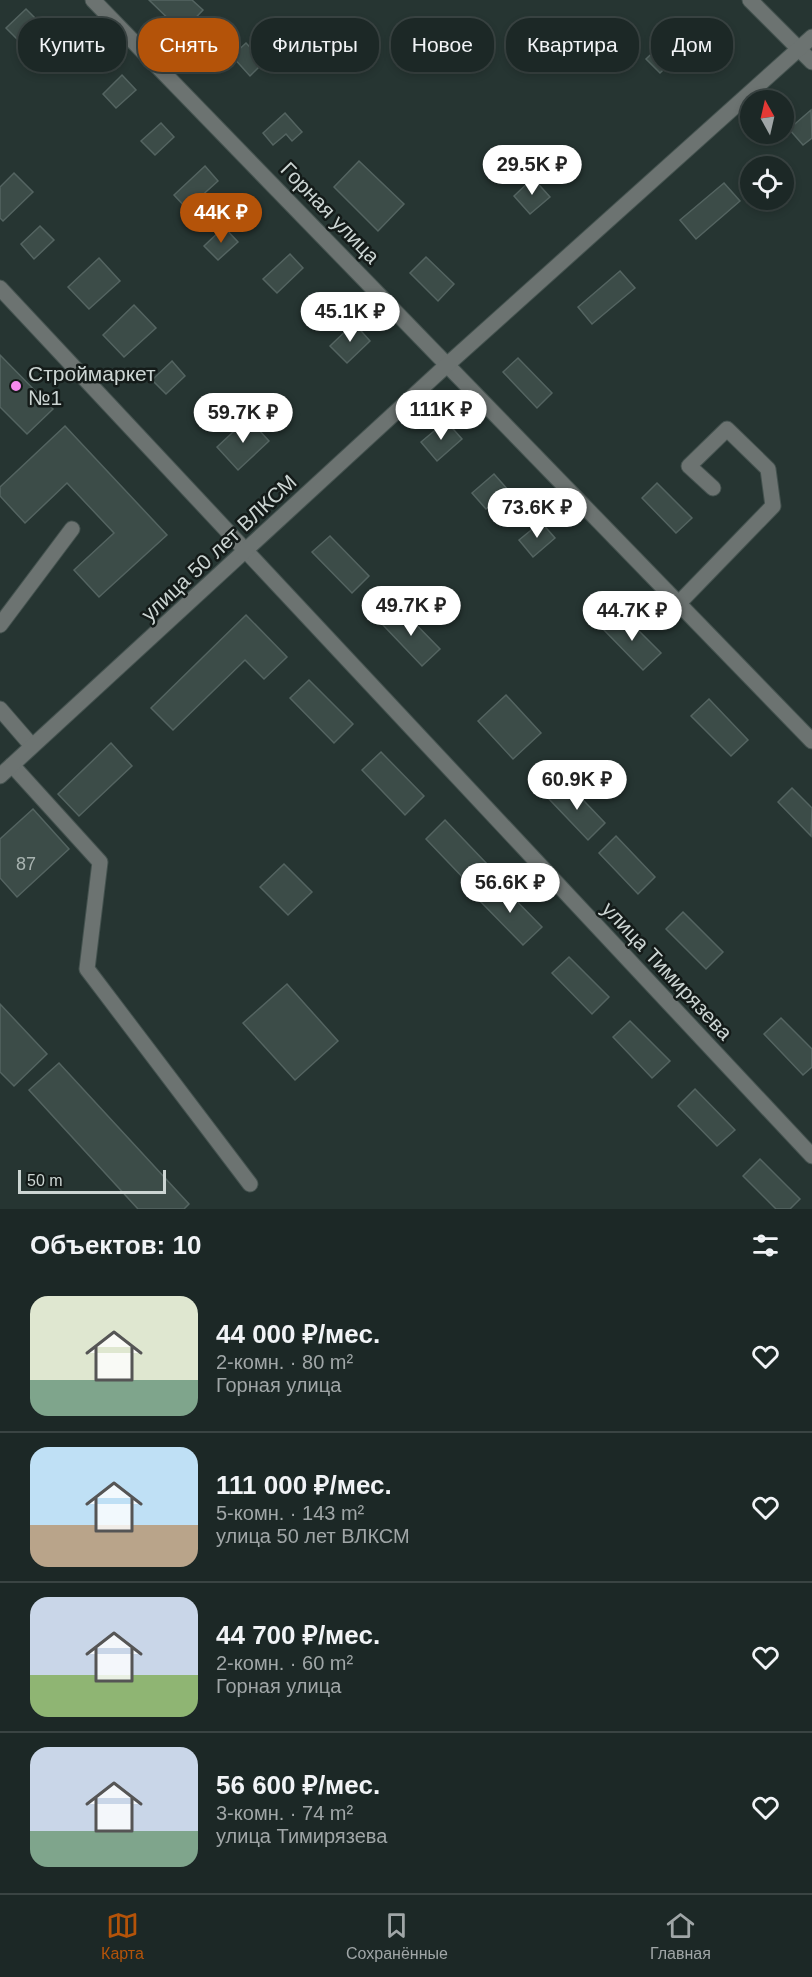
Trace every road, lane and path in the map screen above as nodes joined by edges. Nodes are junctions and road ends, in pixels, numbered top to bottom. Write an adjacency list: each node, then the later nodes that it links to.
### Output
1 (93, 0): 7 (street, Горная улица)
2 (750, 0): 4 (street)
3 (812, 37): 4 (street, улица 50 лет ВЛКСМ)
4 (799, 48): 5 (street); 7 (street, улица 50 лет ВЛКСМ)
5 (812, 62)
6 (0, 288): 10 (street, улица Тимирязева)
7 (448, 364): 10 (street, улица 50 лет ВЛКСМ); 11 (street, Горная улица)
8 (713, 488): 11 (street)
9 (72, 529): 12 (street)
10 (247, 551): 15 (street, улица 50 лет ВЛКСМ); 18 (street, улица Тимирязева)
11 (679, 603): 14 (street, Горная улица)
12 (0, 625)
13 (0, 709): 15 (street)
14 (812, 741)
15 (32, 746): 16 (street, улица 50 лет ВЛКСМ)
16 (12, 765): 17 (street, улица 50 лет ВЛКСМ); 19 (street)
17 (0, 776)
18 (812, 1156)
19 (250, 1184)

